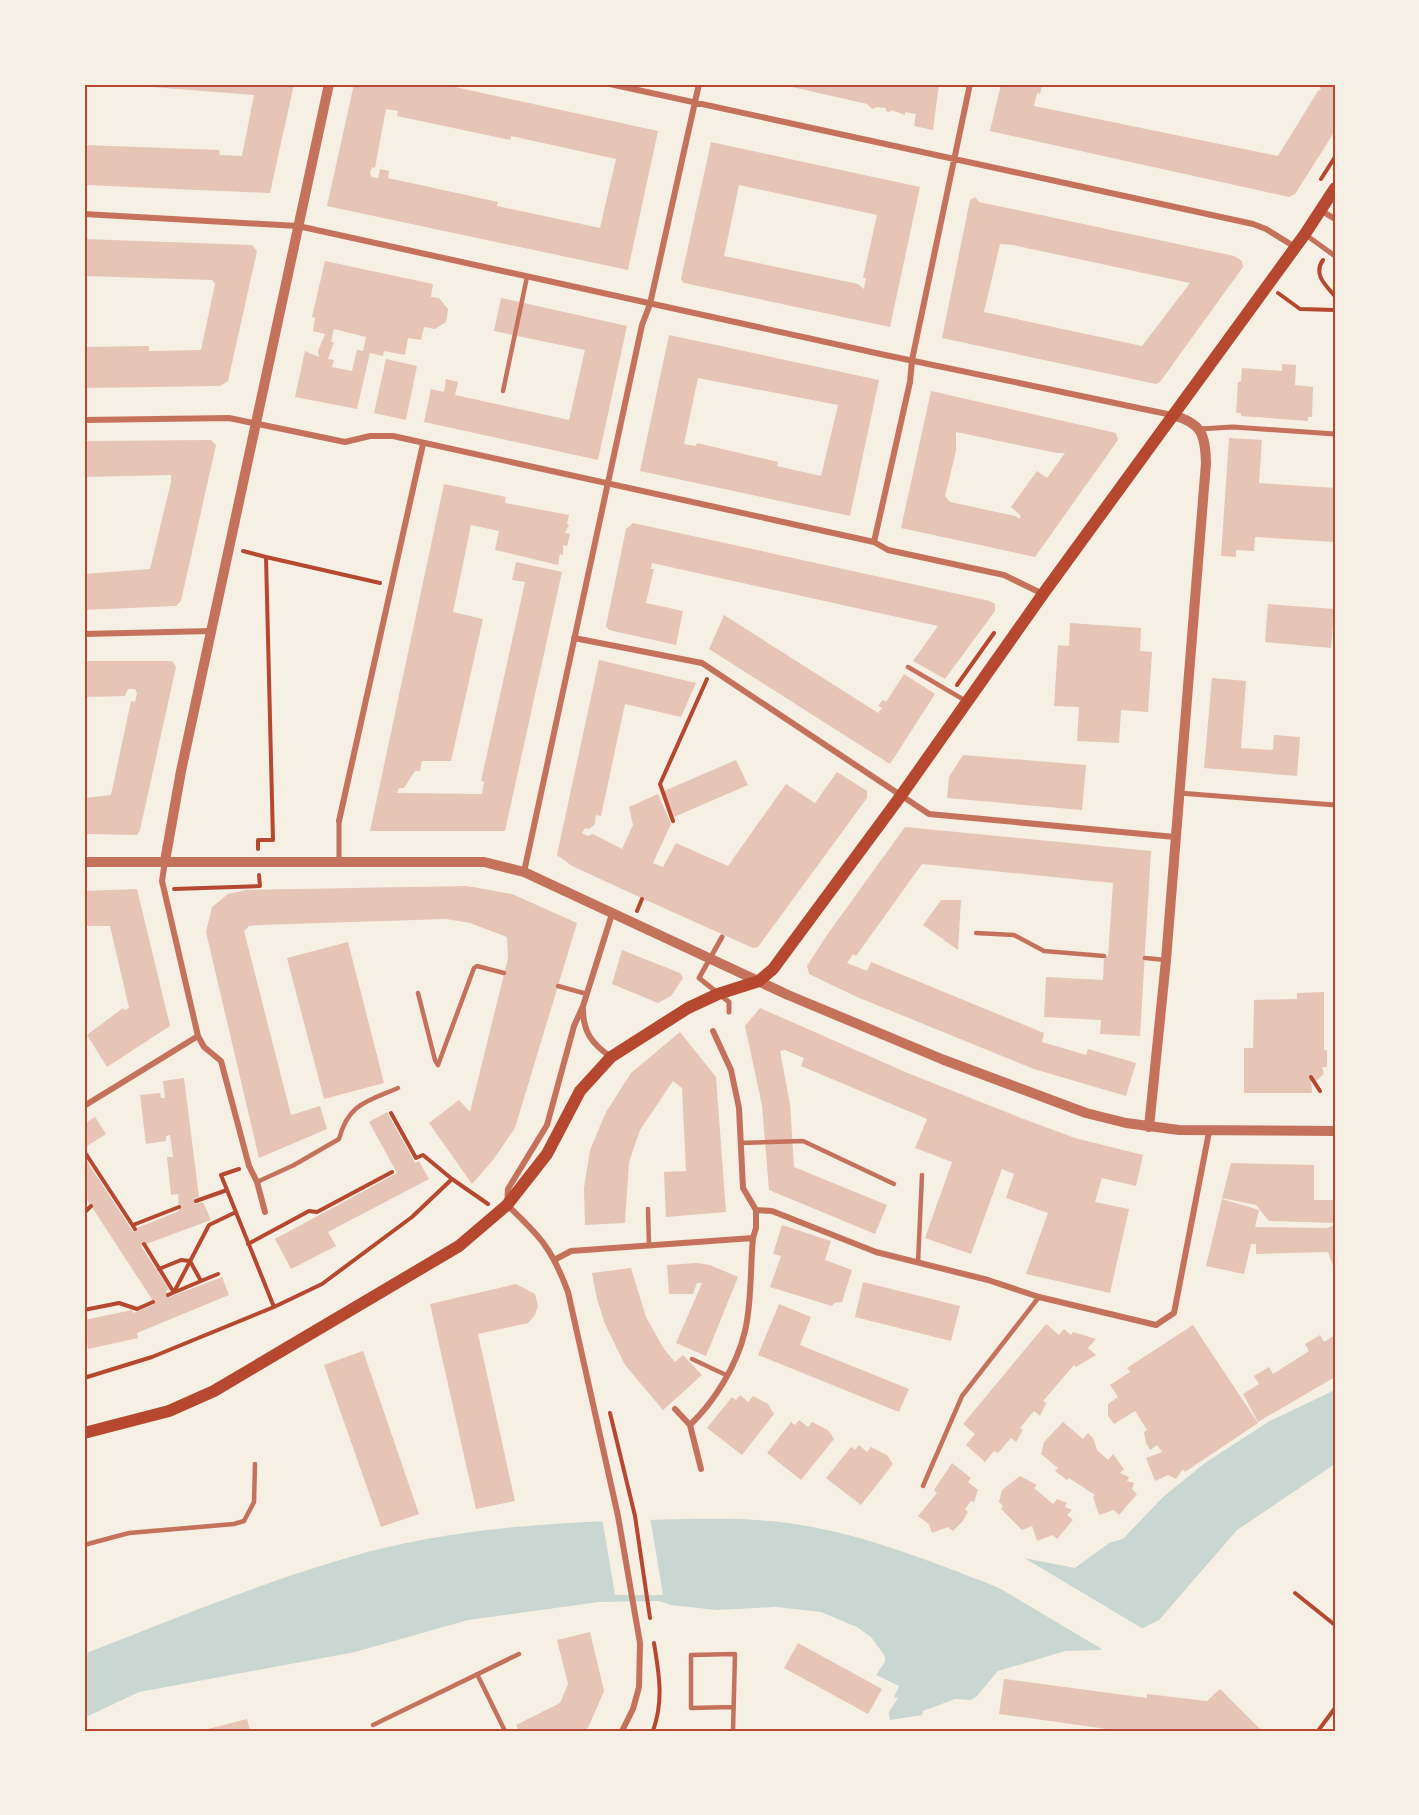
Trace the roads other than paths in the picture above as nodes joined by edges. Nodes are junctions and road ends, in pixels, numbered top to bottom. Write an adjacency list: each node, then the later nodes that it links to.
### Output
1 (329, 84): 11 (street)
2 (610, 84): 5 (street)
3 (699, 84): 5 (street)
4 (970, 84): 6 (street)
5 (694, 103): 6 (street); 16 (street)
6 (954, 159): 13 (street); 17 (street)
7 (1335, 188): 8 (main road)
8 (1320, 210): 10 (street); 12 (main road)
9 (84, 214): 11 (street)
10 (1335, 219)
11 (298, 226): 15 (street); 21 (street)
12 (1305, 234): 13 (main road); 14 (street)
13 (1295, 247): 19 (main road)
14 (1335, 256)
15 (527, 277): 16 (street); 18 (lane)
16 (650, 304): 17 (street); 25 (street)
17 (912, 360): 19 (street); 26 (street)
18 (502, 391)
19 (1172, 415): 22 (street); 27 (main road)
20 (84, 420): 21 (street)
21 (255, 422): 24 (street); 28 (street)
22 (1199, 429): 23 (street); 33 (street)
23 (1335, 434)
24 (423, 444): 25 (street); 36 (street)
25 (606, 484): 26 (street); 30 (street)
26 (874, 542): 27 (street)
27 (1043, 594): 32 (main road)
28 (211, 631): 29 (street); 38 (street)
29 (84, 634)
30 (574, 638): 34 (street); 41 (street)
31 (908, 667): 32 (lane)
32 (966, 701): 34 (main road)
33 (1179, 793): 35 (street); 37 (street)
34 (900, 797): 37 (street); 50 (main road)
35 (1335, 805)
36 (339, 821): 39 (street)
37 (1175, 837): 48 (street)
38 (165, 861): 39 (street); 40 (street); 58 (street)
39 (339, 861): 41 (street)
40 (84, 862)
41 (524, 872): 42 (street)
42 (612, 914): 46 (street); 53 (street)
43 (976, 933): 45 (lane)
44 (722, 937): 46 (street)
45 (1104, 956)
46 (710, 957): 50 (street); 54 (street)
47 (1145, 958): 48 (lane)
48 (1166, 960): 62 (street)
49 (504, 973): 52 (lane)
50 (759, 981): 54 (main road); 62 (street)
51 (558, 986): 53 (lane)
52 (418, 993)
53 (587, 994): 55 (street)
54 (718, 994): 56 (street); 59 (main road)
55 (583, 1006): 59 (street); 69 (street)
56 (729, 1012)
57 (713, 1031): 65 (street)
58 (198, 1036): 61 (street); 67 (street)
59 (611, 1057): 69 (main road)
60 (398, 1088): 67 (lane)
61 (84, 1106)
62 (1149, 1126): 64 (street)
63 (1335, 1131): 64 (street)
64 (1209, 1132): 77 (street)
65 (740, 1143): 68 (lane); 71 (street)
66 (922, 1175): 76 (lane)
67 (257, 1182): 72 (street)
68 (894, 1184)
69 (504, 1209): 75 (street); 82 (main road)
70 (648, 1209): 74 (lane)
71 (756, 1210): 73 (street); 76 (street)
72 (265, 1212)
73 (753, 1238): 74 (street); 79 (street)
74 (649, 1246): 75 (street)
75 (556, 1259): 92 (street)
76 (918, 1263): 77 (street)
77 (1039, 1298): 85 (lane)
78 (692, 1359): 79 (lane)
79 (726, 1376): 81 (street)
80 (675, 1409): 81 (street)
81 (690, 1425): 84 (street)
82 (84, 1433)
83 (255, 1464): 86 (lane)
84 (701, 1469)
85 (922, 1486)
86 (84, 1545)
87 (519, 1654): 88 (lane)
88 (477, 1674): 90 (lane); 91 (lane)
89 (733, 1707): 89 (lane); 93 (lane)
90 (373, 1725)
91 (505, 1731)
92 (621, 1731)
93 (733, 1731)

